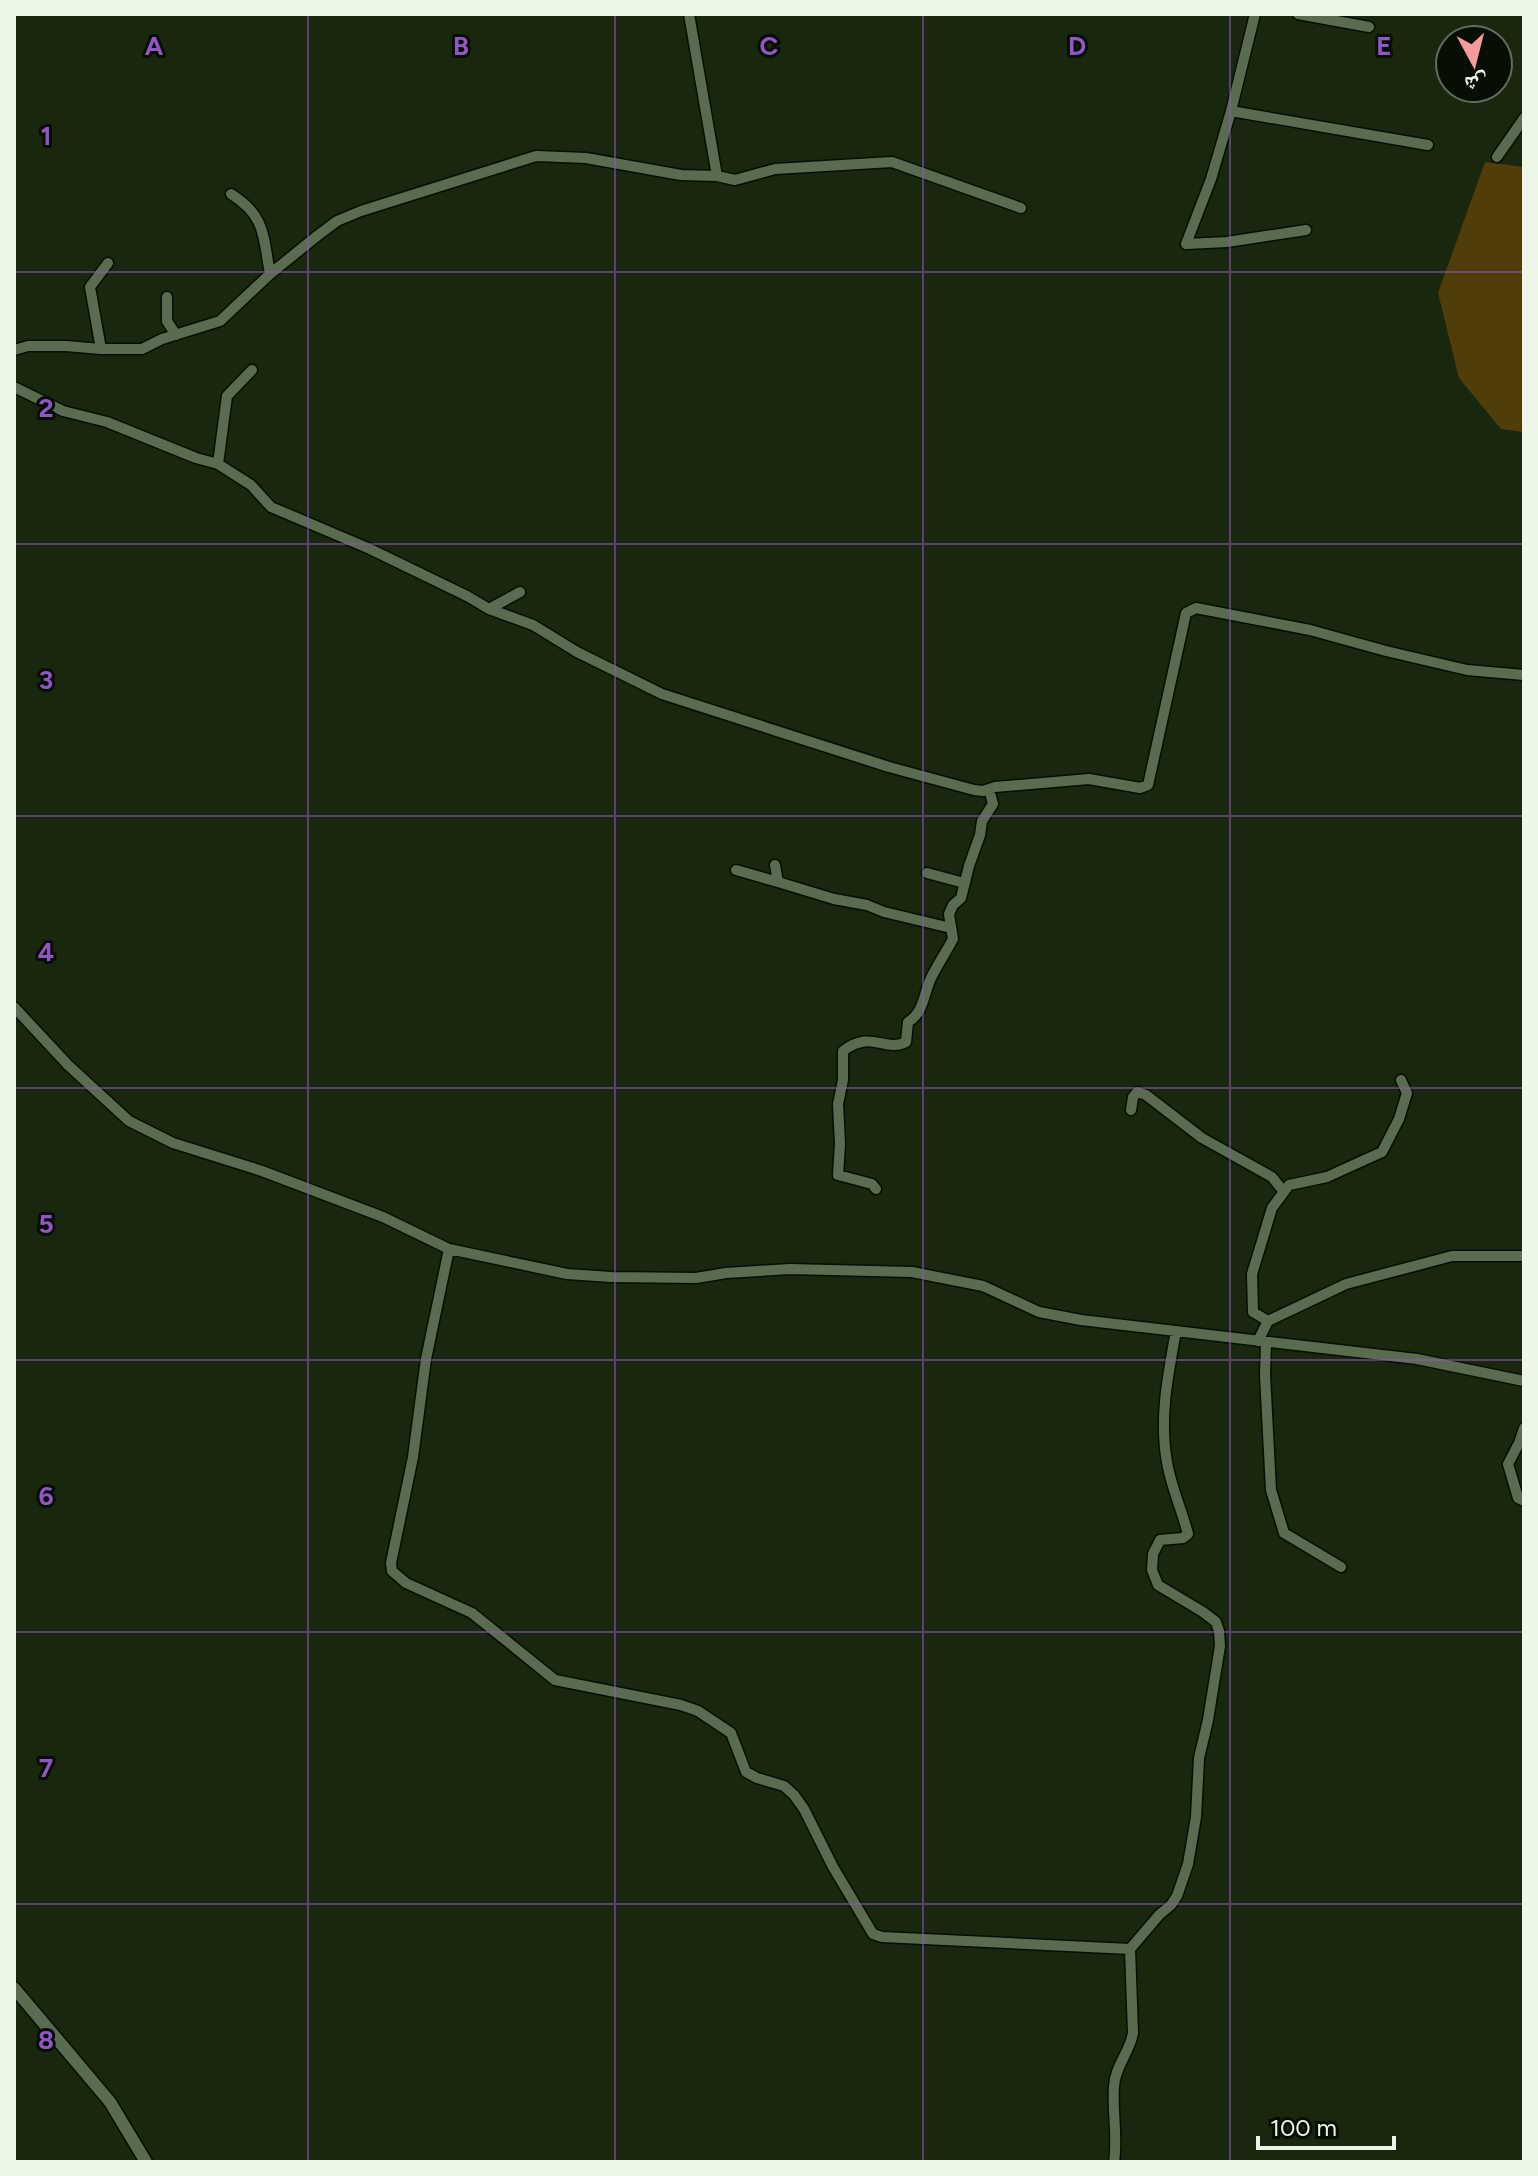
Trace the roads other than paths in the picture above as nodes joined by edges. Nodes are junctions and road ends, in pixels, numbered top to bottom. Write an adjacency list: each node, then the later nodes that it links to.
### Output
1 (689, 14): 9 (street)
2 (1255, 14): 5 (street)
3 (1298, 14): 4 (street)
4 (1369, 27)
5 (1231, 111): 7 (street); 12 (street)
6 (1524, 118): 8 (street)
7 (1428, 145)
8 (1497, 157)
9 (717, 176): 11 (street); 14 (street)
10 (231, 194): 14 (street)
11 (1021, 208)
12 (1306, 230)
13 (108, 263): 17 (street)
14 (270, 274): 16 (street)
15 (167, 297): 16 (street)
16 (176, 335): 17 (street)
17 (101, 349): 18 (street)
18 (14, 350)
19 (252, 370): 21 (street)
20 (14, 387): 21 (street)
21 (218, 464): 23 (street)
22 (520, 592): 23 (street)
23 (489, 609): 25 (street)
24 (1524, 675): 25 (street)
25 (989, 789): 30 (street)
26 (775, 865): 29 (street)
27 (736, 870): 29 (street)
28 (927, 873): 30 (street)
29 (778, 882): 31 (street)
30 (964, 883): 31 (street)
31 (951, 928): 35 (street)
32 (14, 1007): 37 (street)
33 (1401, 1080): 36 (street)
34 (1131, 1110): 36 (street)
35 (876, 1189)
36 (1284, 1192): 39 (street)
37 (449, 1249): 40 (street); 46 (street)
38 (1524, 1256): 39 (street)
39 (1268, 1321): 41 (street)
40 (1176, 1331): 41 (street); 46 (street)
41 (1262, 1342): 42 (street); 45 (street)
42 (1524, 1381)
43 (1524, 1428): 44 (street)
44 (1524, 1501)
45 (1341, 1567)
46 (1130, 1949): 49 (street)
47 (14, 1988): 48 (street)
48 (146, 2162)
49 (1114, 2162)

